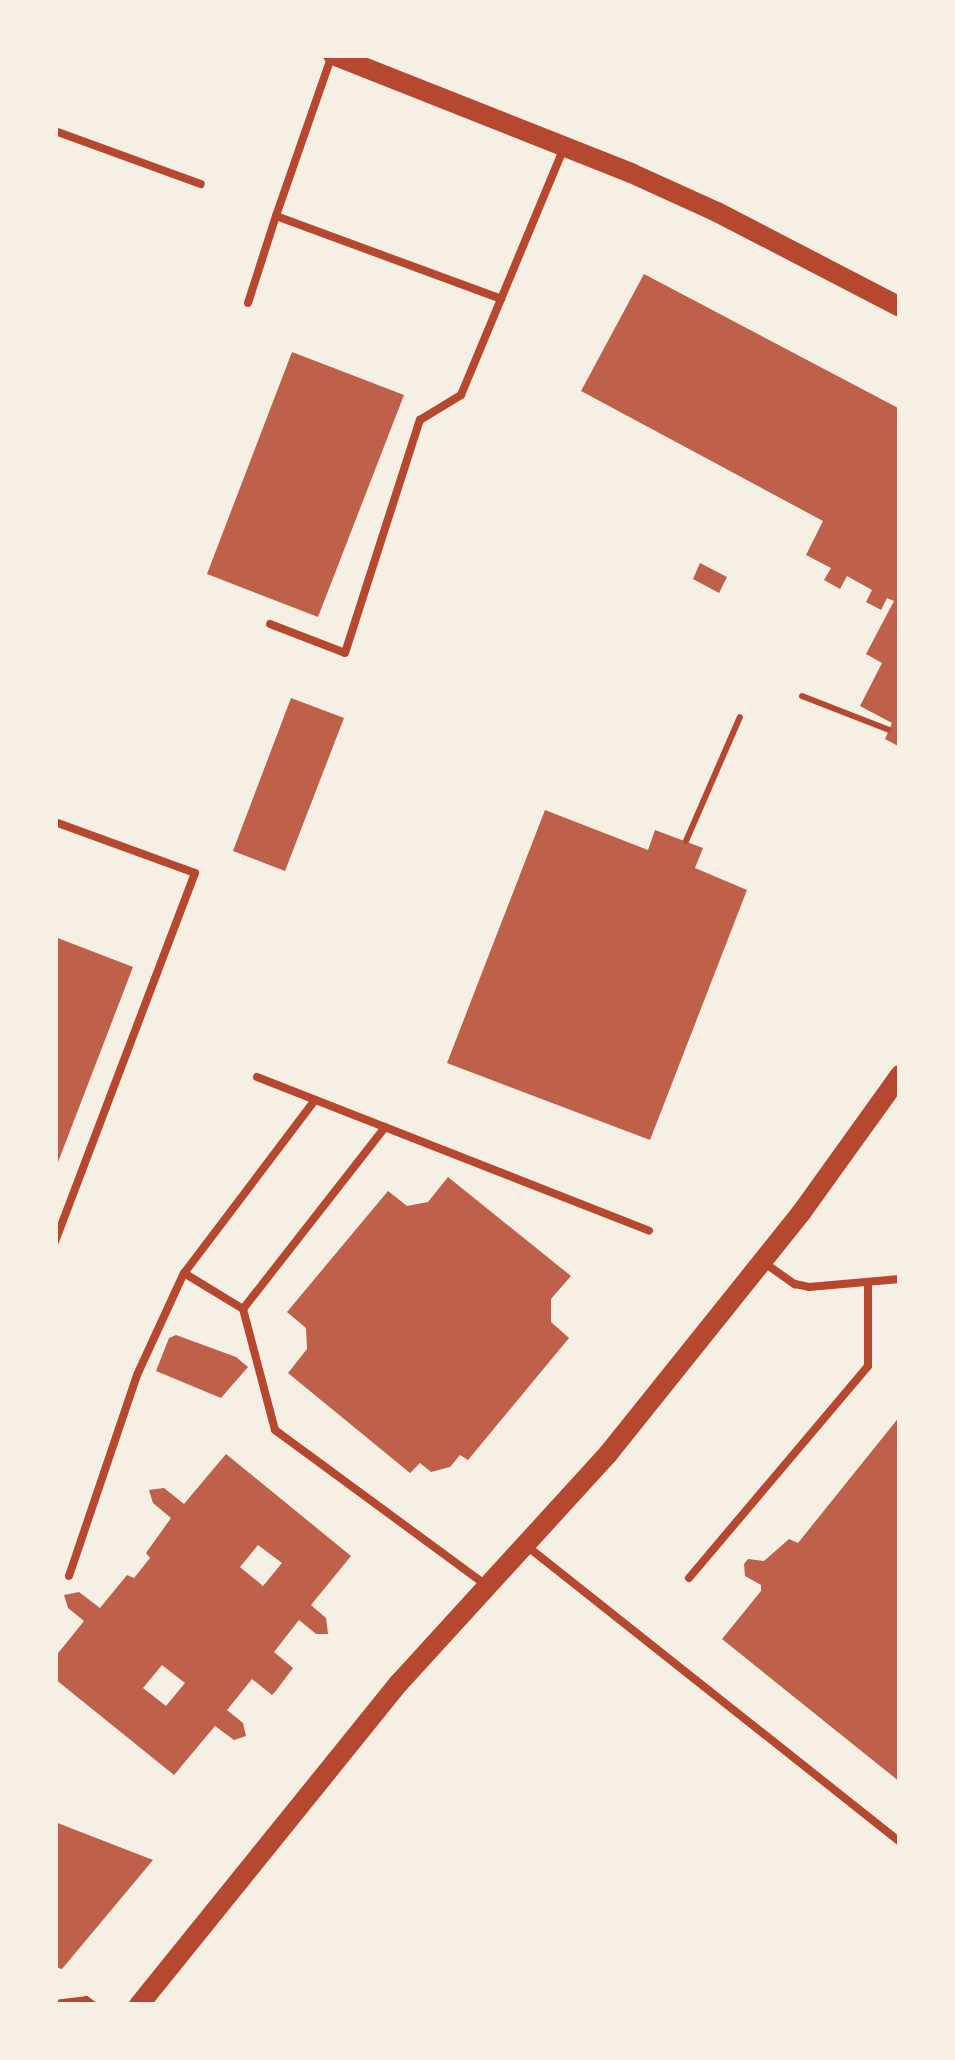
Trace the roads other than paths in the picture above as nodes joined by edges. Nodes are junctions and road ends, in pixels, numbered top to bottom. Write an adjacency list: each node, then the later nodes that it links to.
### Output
1 (333, 55): 3 (main road); 5 (lane)
2 (55, 131): 4 (lane)
3 (564, 146): 6 (lane); 8 (main road)
4 (201, 184)
5 (276, 216): 6 (lane); 7 (lane)
6 (501, 299): 9 (lane)
7 (248, 303)
8 (900, 307)
9 (270, 624)
10 (55, 822): 16 (lane)
11 (900, 1075): 17 (main road)
12 (257, 1077): 13 (lane)
13 (316, 1100): 14 (lane); 18 (lane)
14 (385, 1127): 15 (lane); 21 (lane)
15 (649, 1232)
16 (55, 1240)
17 (763, 1262): 20 (lane); 22 (main road)
18 (184, 1273): 21 (lane); 23 (lane)
19 (900, 1279): 20 (lane)
20 (868, 1284): 24 (lane)
21 (243, 1309): 25 (lane)
22 (528, 1547): 25 (main road); 26 (lane)
23 (69, 1576)
24 (688, 1578)
25 (489, 1588): 29 (main road)
26 (900, 1842)
27 (55, 2004): 28 (lane)
28 (93, 2005)
29 (138, 2005)

